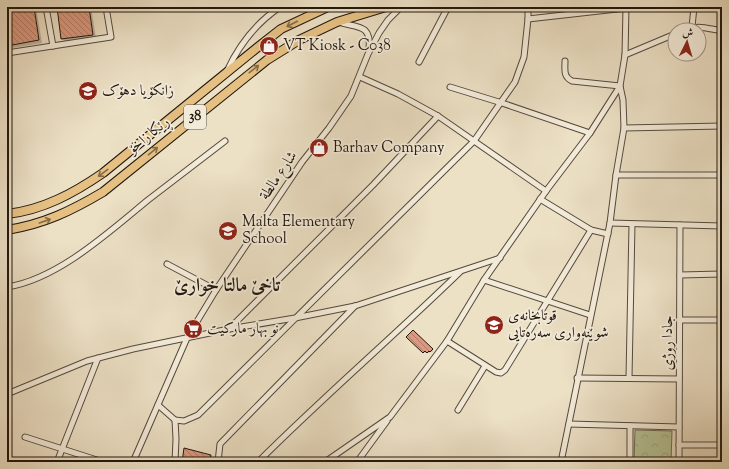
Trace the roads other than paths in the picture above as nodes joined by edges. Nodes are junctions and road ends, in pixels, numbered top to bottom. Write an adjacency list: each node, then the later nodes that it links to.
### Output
1 (46, 7): 17 (street)
2 (106, 7): 17 (street)
3 (280, 7): 25 (street)
4 (328, 7): 18 (highway, ڕێکا زاخۆ / 38, one-way to 18)
5 (386, 7): 12 (highway, ڕێکا زاخۆ / 38)
6 (401, 7): 20 (street, شارع مالطة)
7 (448, 7): 24 (street)
8 (528, 7): 11 (street)
9 (694, 7): 13 (street)
10 (626, 8): 11 (street); 21 (street)
11 (528, 19): 29 (street)
12 (337, 22): 20 (street, شارع مالطة); 22 (highway, ڕێکا زاخۆ / 38)
13 (692, 22)
14 (707, 28): 15 (street)
15 (722, 31)
16 (667, 37): 21 (street)
17 (53, 46): 19 (street)
18 (258, 47): 22 (highway); 25 (highway, ڕێکا زاخۆ / 38)
19 (7, 53)
20 (368, 54): 26 (street, شارع مالطة)
21 (625, 55): 27 (street)
22 (267, 60): 45 (highway, ڕێکا زاخۆ / 38, one-way to 22)
23 (565, 61): 27 (street)
24 (419, 62)
25 (225, 75): 40 (highway, ڕێکا زاخۆ / 38, one-way to 40)
26 (360, 76): 30 (street); 55 (street, شارع مالطة)
27 (620, 86): 32 (street); 33 (street)
28 (450, 87): 29 (street)
29 (502, 103): 33 (street); 35 (street)
30 (438, 116): 35 (street); 62 (street)
31 (722, 126): 32 (street)
32 (624, 128): 36 (street)
33 (590, 133): 38 (street)
34 (225, 141): 54 (street)
35 (474, 141): 38 (street); 59 (street)
36 (616, 175): 37 (street); 41 (street)
37 (722, 175)
38 (546, 191): 39 (street)
39 (540, 200): 46 (street); 48 (street)
40 (7, 214)
41 (610, 223): 42 (street); 47 (street)
42 (632, 224): 43 (street); 68 (street)
43 (680, 225): 44 (street); 52 (street, جادا روژی)
44 (722, 226)
45 (7, 230)
46 (591, 230): 47 (street); 56 (street)
47 (608, 234): 58 (street)
48 (500, 258): 50 (street); 53 (street)
49 (167, 264): 55 (street)
50 (460, 272): 57 (street); 87 (street)
51 (722, 274): 52 (street)
52 (680, 275): 60 (street, جادا روژی)
53 (484, 280): 56 (street); 64 (street)
54 (7, 287)
55 (216, 290): 63 (street, شارع مالطة)
56 (547, 301): 58 (street); 66 (street)
57 (355, 306): 59 (street); 86 (street)
58 (590, 315): 67 (street)
59 (295, 318): 62 (street); 74 (street)
60 (680, 320): 61 (street); 69 (street, جادا روژی)
61 (722, 320)
62 (229, 329): 63 (street)
63 (187, 338): 65 (street); 71 (street, شارع مالطة)
64 (447, 341): 66 (street); 73 (street)
65 (98, 358): 70 (street); 81 (street)
66 (485, 366): 72 (street)
67 (577, 378): 68 (street); 75 (street)
68 (629, 378): 69 (street)
69 (679, 379): 77 (street, جادا روژی)
70 (7, 394)
71 (158, 405): 74 (street); 84 (street, شارع مالطة)
72 (458, 410)
73 (389, 417): 88 (street); 89 (street)
74 (175, 420): 85 (street)
75 (569, 424): 76 (street); 90 (street)
76 (630, 426): 77 (street); 91 (street)
77 (679, 428): 79 (street, جادا روژی)
78 (25, 437): 81 (street)
79 (679, 445): 80 (street); 92 (street, جادا روژی)
80 (722, 445)
81 (61, 449): 82 (street); 83 (street)
82 (56, 462)
83 (103, 462)
84 (133, 462)
85 (175, 462)
86 (218, 462)
87 (258, 462)
88 (325, 462)
89 (357, 462)
90 (561, 462)
91 (630, 462)
92 (679, 462)

